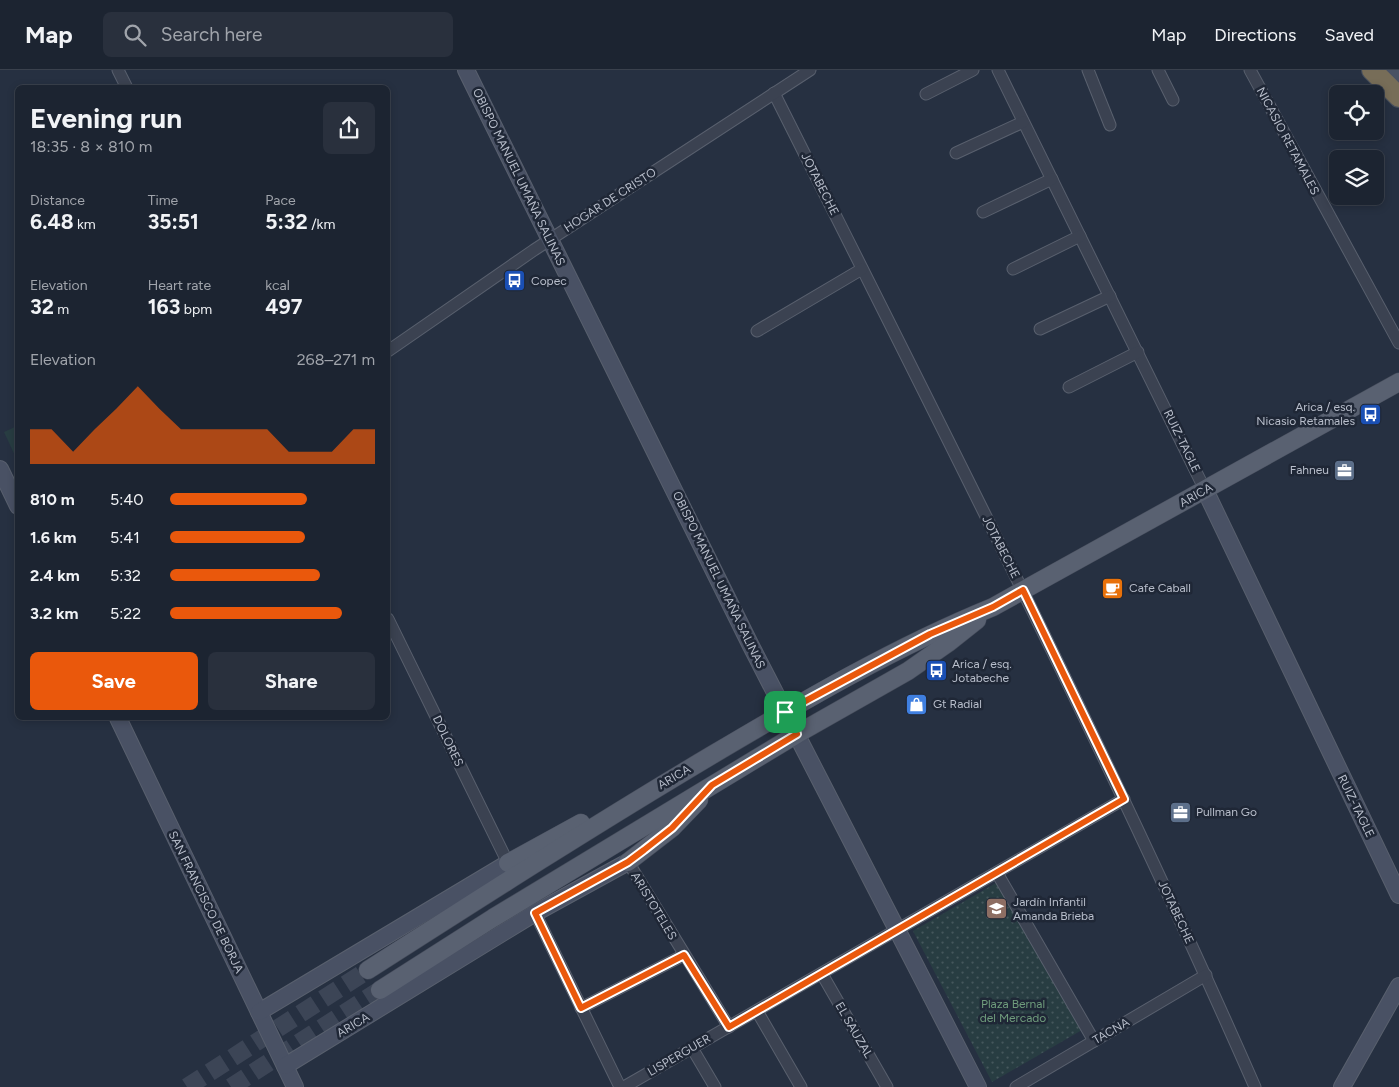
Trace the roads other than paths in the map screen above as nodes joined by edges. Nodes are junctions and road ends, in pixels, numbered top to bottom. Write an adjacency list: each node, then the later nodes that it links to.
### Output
1 (118, 70): 12 (street)
2 (466, 70): 23 (street, OBISPO MANUEL UMAÑA SALINAS)
3 (810, 70): 13 (street, HOGAR DE CRISTO)
4 (974, 70): 14 (street)
5 (998, 70): 17 (street, RUIZ-TAGLE)
6 (1088, 70): 18 (street)
7 (1158, 70): 16 (street)
8 (1250, 70): 29 (street, NICASIO RETAMALES)
9 (1372, 70): 15 (highway)
10 (1392, 70): 11 (street)
11 (1399, 78)
12 (126, 85)
13 (774, 93): 23 (street, HOGAR DE CRISTO); 24 (street, JOTABECHE)
14 (926, 94)
15 (1399, 97)
16 (1174, 100)
17 (1023, 122): 19 (street); 20 (street, RUIZ-TAGLE)
18 (1110, 125)
19 (956, 153)
20 (1052, 179): 21 (street); 22 (street, RUIZ-TAGLE)
21 (983, 212)
22 (1080, 236): 25 (street); 26 (street, RUIZ-TAGLE)
23 (550, 240): 30 (street, HOGAR DE CRISTO); 40 (street, OBISPO MANUEL UMAÑA SALINAS)
24 (862, 269): 28 (street); 37 (street, JOTABECHE)
25 (1013, 269)
26 (1110, 296): 27 (street); 31 (street, RUIZ-TAGLE)
27 (1040, 329)
28 (758, 331)
29 (1399, 343)
30 (390, 350)
31 (1138, 352): 33 (street); 35 (street, RUIZ-TAGLE)
32 (1399, 382): 35 (main road, ARICA)
33 (1069, 386)
34 (0, 469): 36 (street)
35 (1205, 490): 37 (main road, ARICA); 49 (street, RUIZ-TAGLE)
36 (15, 500)
37 (1023, 590): 38 (main road, ARICA); 45 (street, JOTABECHE)
38 (993, 607): 40 (main road, ARICA); 42 (main road, ARICA)
39 (390, 623): 47 (street, DOLORES)
40 (785, 712): 42 (street, OBISPO MANUEL UMAÑA SALINAS); 44 (main road, ARICA)
41 (119, 720): 60 (street, SAN FRANCISCO DE BORJA)
42 (797, 734): 43 (main road, ARICA); 51 (street, OBISPO MANUEL UMAÑA SALINAS)
43 (712, 785): 46 (main road); 57 (main road, ARICA)
44 (660, 786): 47 (main road); 53 (main road, ARICA)
45 (1124, 799): 48 (street, LISPERGUER); 55 (street, JOTABECHE)
46 (628, 862): 50 (street, ARICA); 52 (street, ARISTOTELES)
47 (508, 863): 60 (street)
48 (997, 873): 51 (street, LISPERGUER); 62 (street)
49 (1399, 895)
50 (535, 913): 58 (street); 64 (street, ARICA)
51 (898, 931): 54 (street, LISPERGUER); 70 (street, OBISPO MANUEL UMAÑA SALINAS)
52 (684, 955): 58 (street); 61 (street, ARISTOTELES)
53 (368, 970)
54 (822, 974): 59 (street, LISPERGUER); 69 (street, EL SAUZAL)
55 (1206, 975): 62 (street, TACNA); 72 (street, JOTABECHE)
56 (1399, 986): 73 (street)
57 (380, 990)
58 (581, 1008): 66 (street)
59 (757, 1011): 61 (street, LISPERGUER); 68 (street)
60 (259, 1012): 64 (street, SAN FRANCISCO DE BORJA)
61 (729, 1027): 63 (street, LISPERGUER)
62 (1094, 1041): 71 (street, TACNA)
63 (692, 1048): 66 (street, LISPERGUER); 67 (street)
64 (285, 1066): 65 (street, SAN FRANCISCO DE BORJA)
65 (295, 1087)
66 (622, 1087)
67 (715, 1087)
68 (801, 1087)
69 (887, 1087)
70 (978, 1087)
71 (1016, 1087)
72 (1255, 1087)
73 (1342, 1087)

